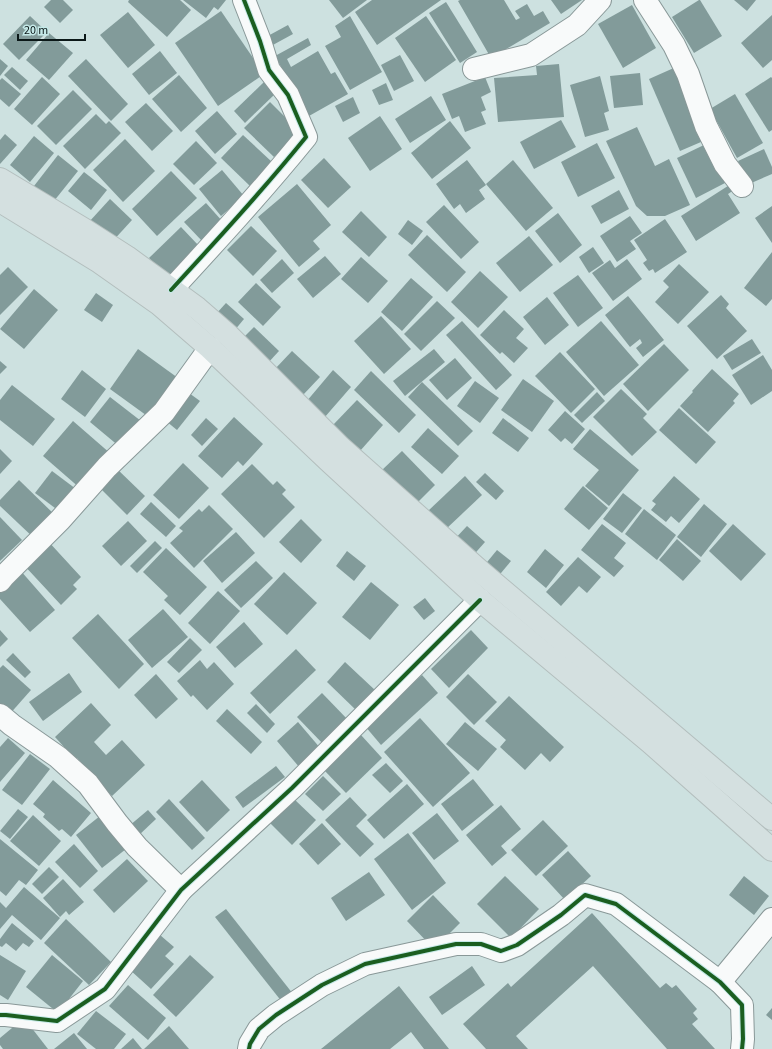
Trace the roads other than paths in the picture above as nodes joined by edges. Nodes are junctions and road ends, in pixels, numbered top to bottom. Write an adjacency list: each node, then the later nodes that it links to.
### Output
1 (244, 0): 8 (street)
2 (600, 0): 4 (street)
3 (645, 0): 6 (street)
4 (474, 69)
5 (0, 179): 8 (main road)
6 (742, 186)
7 (0, 201): 9 (main road)
8 (171, 290): 13 (main road)
9 (210, 348): 10 (street); 11 (main road)
10 (0, 581)
11 (480, 600): 14 (main road); 15 (street)
12 (0, 715): 15 (street)
13 (772, 819)
14 (772, 850)
15 (181, 890): 18 (street)
16 (772, 919): 17 (street)
17 (720, 982): 19 (street); 20 (street)
18 (0, 1015)
19 (249, 1049)
20 (742, 1049)

